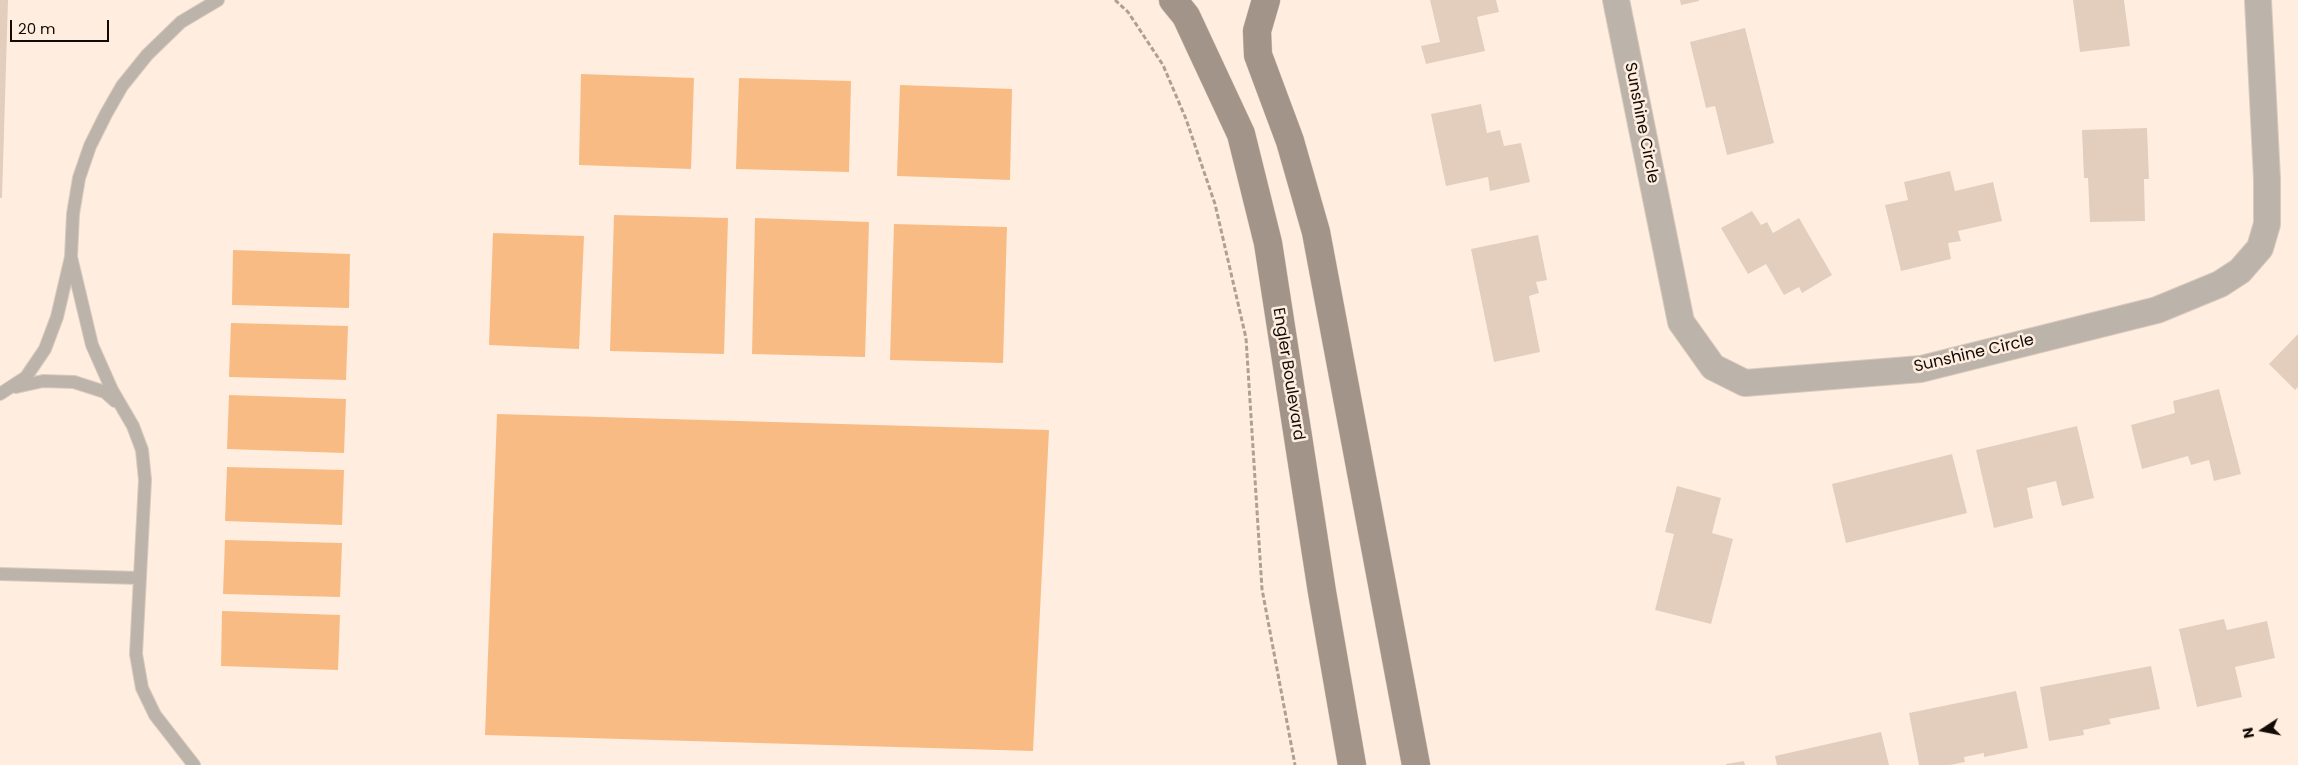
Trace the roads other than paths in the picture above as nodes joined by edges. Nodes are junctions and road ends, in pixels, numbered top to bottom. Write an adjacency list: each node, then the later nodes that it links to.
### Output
1 (218, 0): 6 (lane)
2 (1173, 0): 12 (main road, Engler Boulevard)
3 (1266, 0): 13 (main road)
4 (1616, 0): 5 (street, Sunshine Circle)
5 (2258, 0)
6 (71, 257): 7 (lane); 8 (lane)
7 (0, 394): 8 (lane)
8 (124, 410): 10 (lane)
9 (0, 574): 10 (lane)
10 (139, 578): 11 (lane)
11 (194, 765)
12 (1352, 765)
13 (1416, 765)

